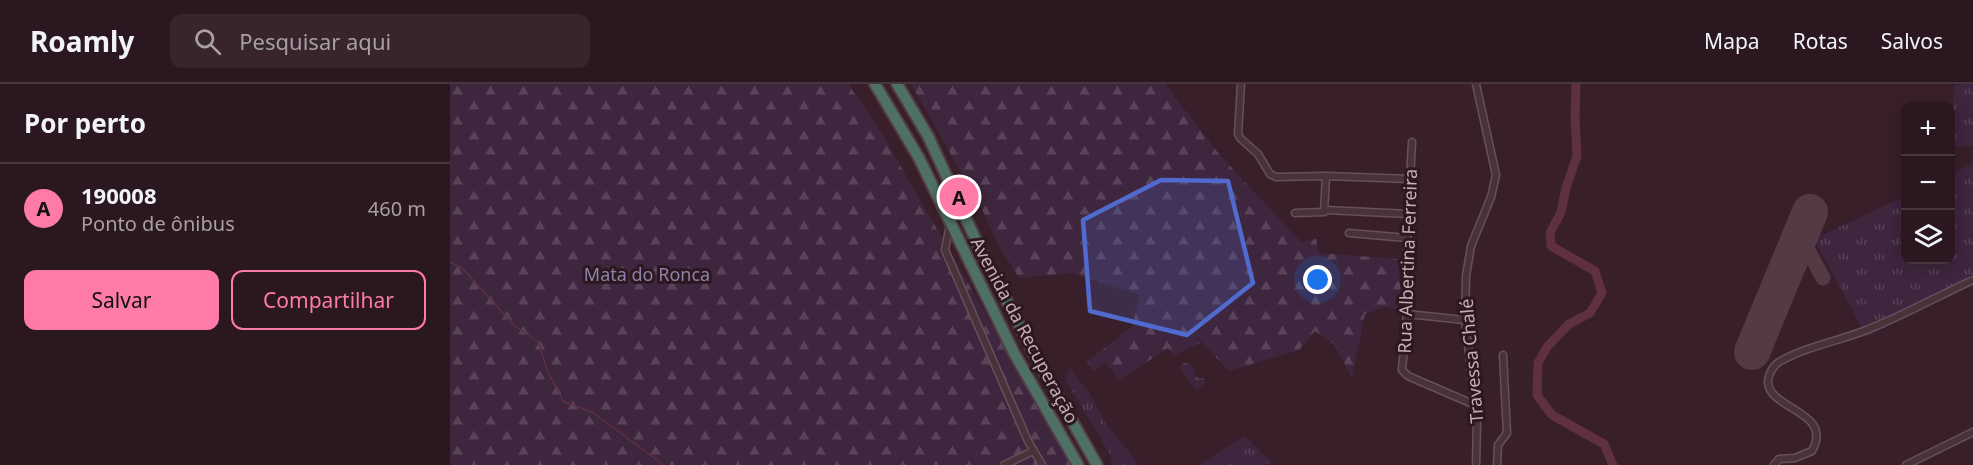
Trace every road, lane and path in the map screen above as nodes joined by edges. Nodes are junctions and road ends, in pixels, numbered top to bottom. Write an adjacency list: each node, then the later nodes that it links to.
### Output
1 (875, 84): 11 (highway, Avenida da Recuperação)
2 (897, 84): 24 (highway)
3 (1241, 84): 6 (street)
4 (1476, 84): 16 (street, Travessa Chalé)
5 (1412, 142): 7 (street, Rua Albertina Ferreira)
6 (1326, 176): 7 (street); 8 (street)
7 (1411, 179): 10 (street, Rua Albertina Ferreira)
8 (1325, 211): 9 (street); 10 (street)
9 (1295, 213)
10 (1409, 214): 13 (street, Rua Albertina Ferreira)
11 (950, 223): 20 (street); 23 (highway, Avenida da Recuperação)
12 (1349, 233): 13 (street)
13 (1407, 238): 15 (street, Rua Albertina Ferreira)
14 (1973, 280): 27 (street)
15 (1407, 314): 16 (street); 18 (street, Rua Albertina Ferreira)
16 (1465, 320): 18 (street, Travessa Chalé)
17 (1503, 355): 26 (street)
18 (1476, 405): 25 (street, Travessa Chalé)
19 (1973, 432): 28 (street)
20 (1033, 451): 21 (street); 22 (street)
21 (1004, 465)
22 (1042, 465)
23 (1078, 465)
24 (1097, 465)
25 (1476, 465)
26 (1497, 465)
27 (1774, 465)
28 (1906, 465)

